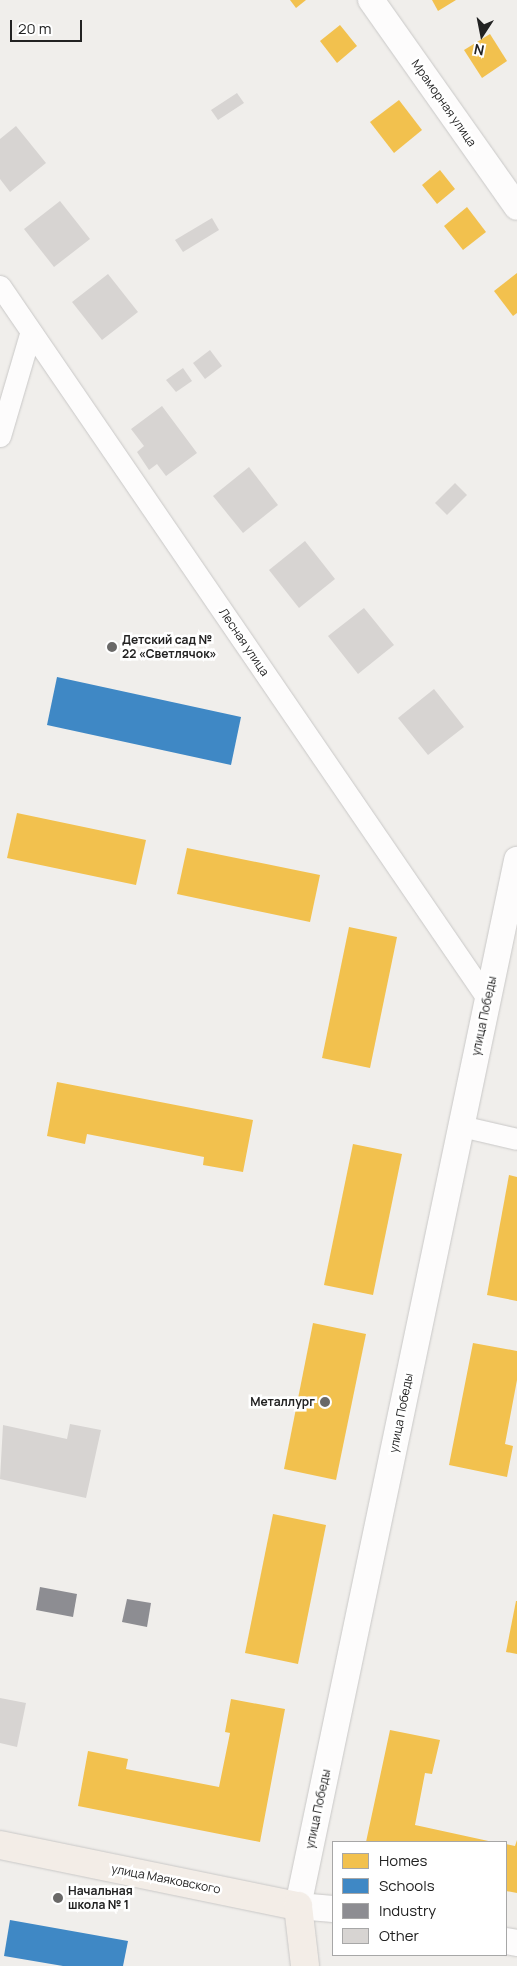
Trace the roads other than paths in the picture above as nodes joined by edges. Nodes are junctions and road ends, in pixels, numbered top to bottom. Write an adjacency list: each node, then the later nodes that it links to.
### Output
1 (371, 0): 2 (street, Мраморная улица)
2 (517, 207)
3 (0, 286): 4 (street, Лесная улица)
4 (31, 331): 5 (street); 7 (street, Лесная улица)
5 (0, 436)
6 (517, 860): 7 (street, улица Победы)
7 (487, 998): 8 (street, улица Победы)
8 (461, 1126): 9 (street); 11 (street, улица Победы)
9 (517, 1139)
10 (0, 1845): 11 (main road, улица Маяковского)
11 (298, 1906): 12 (street, улица Маяковского); 13 (main road, улица Победы)
12 (332, 1909)
13 (305, 1966)

